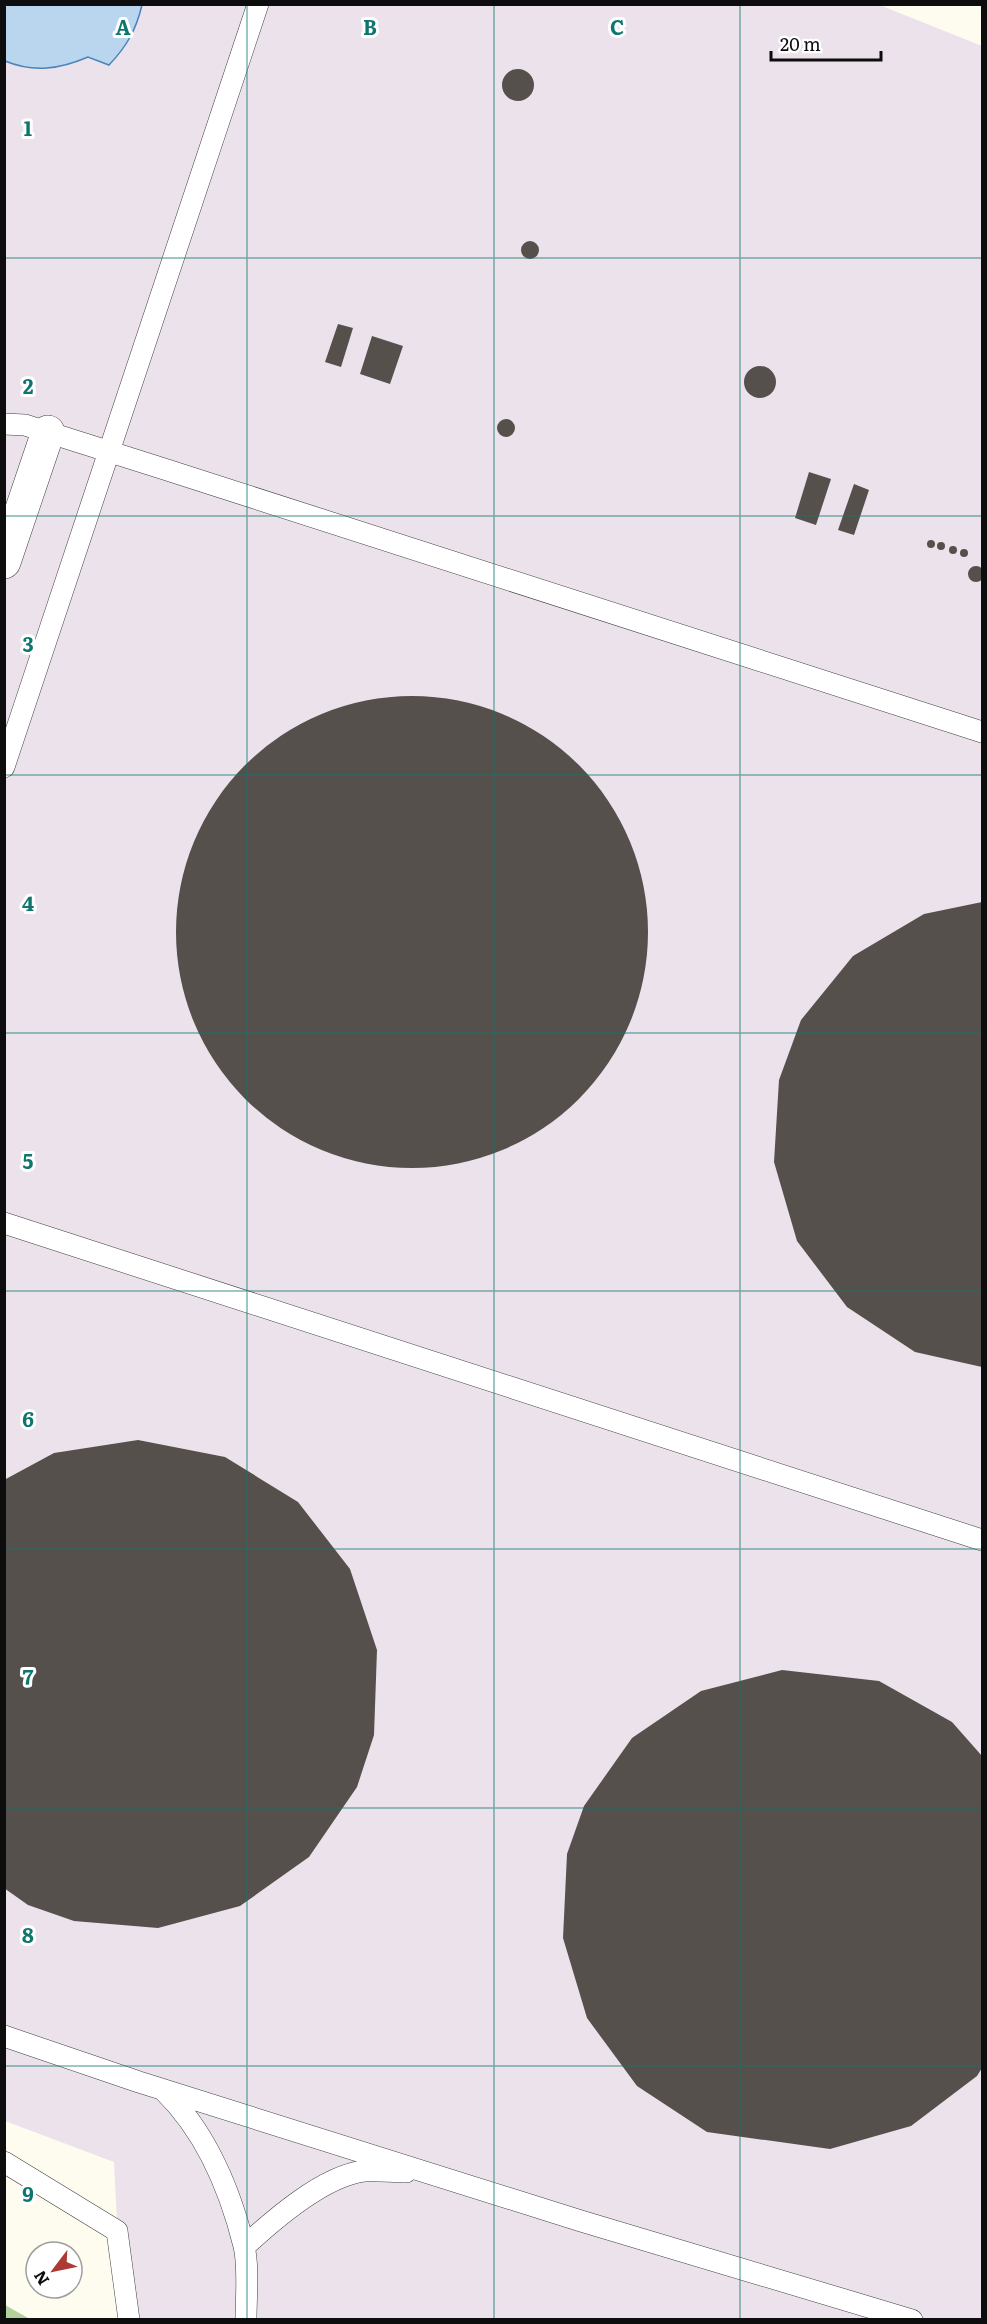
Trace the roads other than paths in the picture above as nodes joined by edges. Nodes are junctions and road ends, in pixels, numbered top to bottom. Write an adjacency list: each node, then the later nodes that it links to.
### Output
1 (258, 4): 4 (lane)
2 (4, 424): 3 (lane)
3 (48, 432): 4 (lane); 5 (street)
4 (110, 452): 6 (lane); 7 (lane)
5 (4, 562)
6 (982, 732)
7 (4, 767)
8 (4, 1223): 9 (lane)
9 (982, 1540)
10 (4, 2036): 11 (lane)
11 (162, 2089): 13 (lane); 14 (lane)
12 (4, 2162): 16 (lane)
13 (429, 2172): 14 (lane); 15 (lane)
14 (244, 2247): 17 (lane)
15 (889, 2315): 18 (lane)
16 (129, 2319)
17 (246, 2319)
18 (912, 2319)

